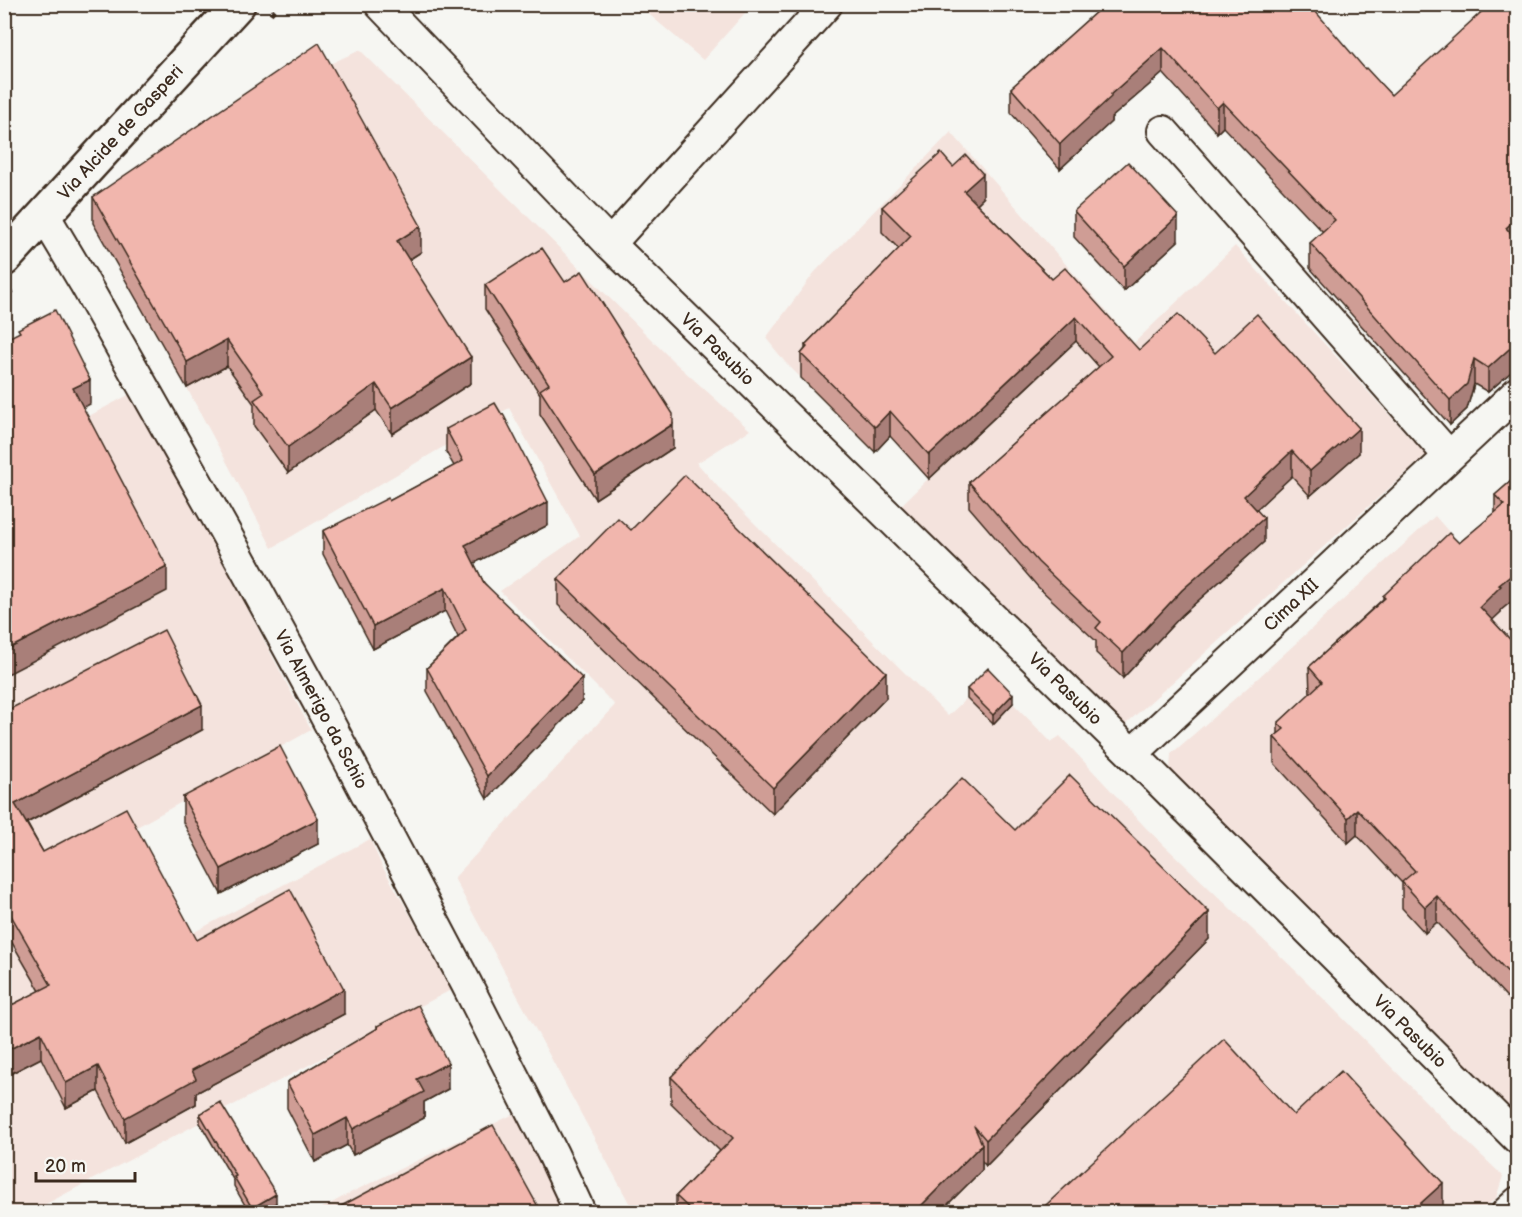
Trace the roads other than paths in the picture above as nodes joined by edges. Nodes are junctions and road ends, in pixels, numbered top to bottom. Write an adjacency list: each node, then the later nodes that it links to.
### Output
1 (238, 4): 5 (street, Via Alcide de Gasperi)
2 (380, 4): 6 (street, Via Pasubio)
3 (827, 4): 6 (street)
4 (1163, 130): 9 (street)
5 (44, 215): 7 (street, Via Alcide de Gasperi); 13 (street, Via Almerigo da Schio)
6 (610, 244): 10 (street, Via Pasubio)
7 (4, 259)
8 (1518, 392): 9 (street, Cima XII)
9 (1449, 456): 10 (street, Cima XII)
10 (1132, 754): 11 (street, Via Pasubio)
11 (1518, 1139)
12 (1518, 1202): 14 (street)
13 (580, 1212)
14 (1508, 1212)

